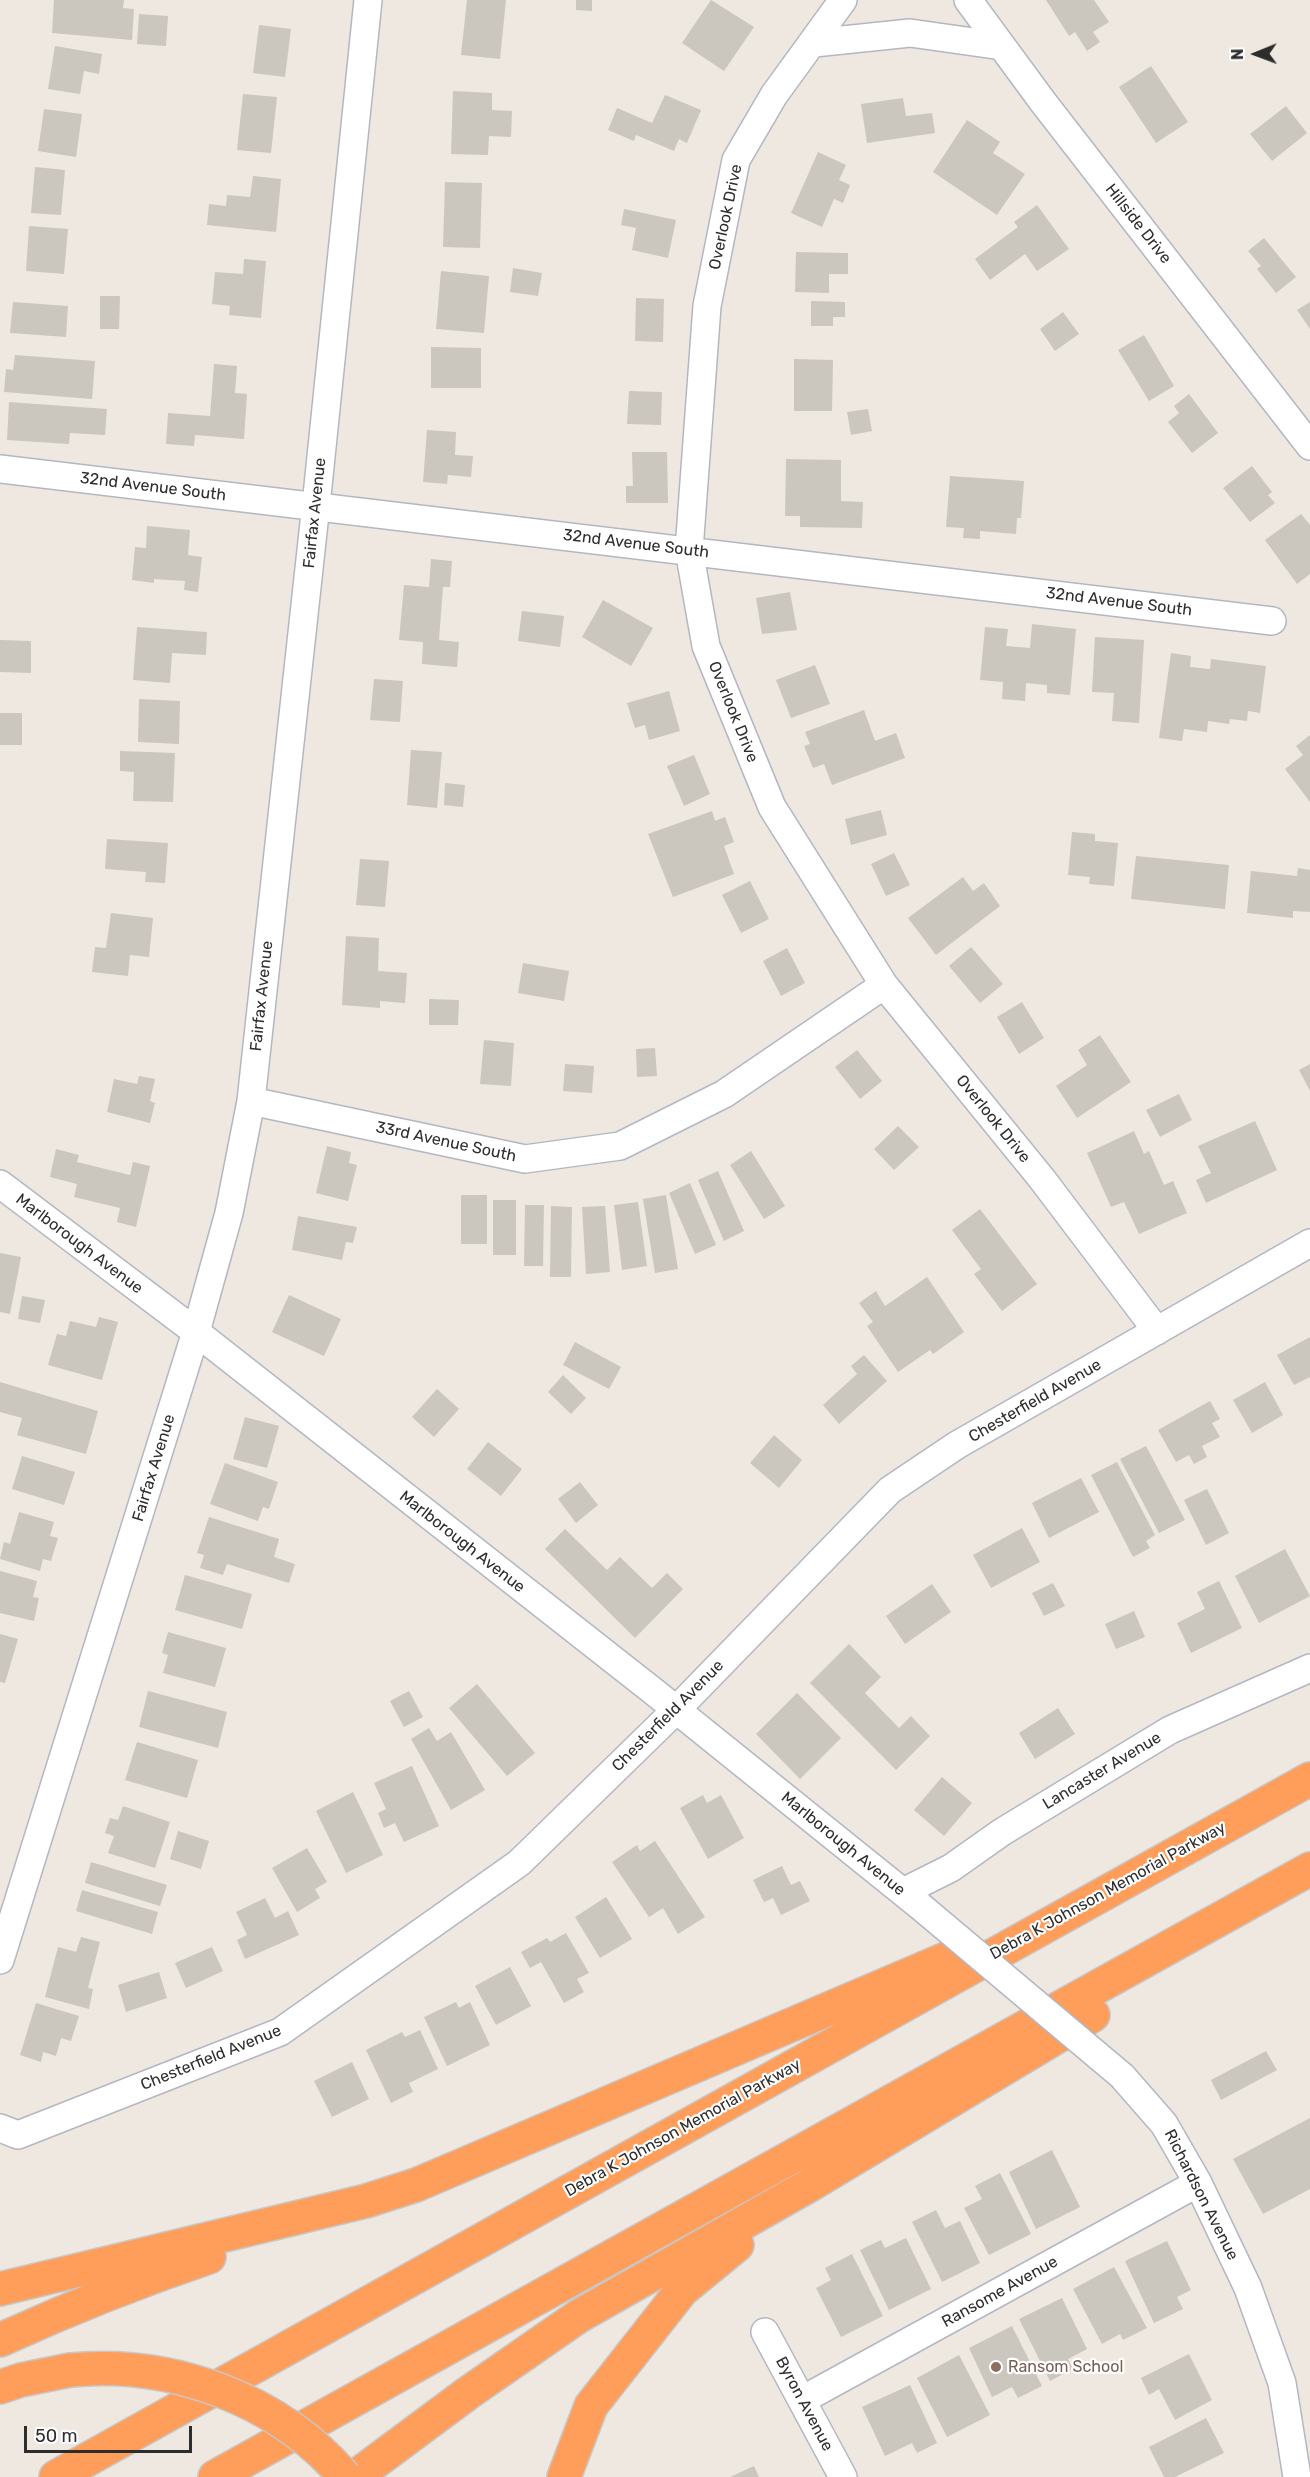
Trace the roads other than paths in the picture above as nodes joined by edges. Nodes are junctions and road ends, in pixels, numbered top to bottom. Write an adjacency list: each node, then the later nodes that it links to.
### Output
1 (368, 0): 8 (street, Fairfax Avenue)
2 (843, 0): 4 (street, Overlook Drive)
3 (968, 0): 5 (street, Hillside Drive)
4 (814, 43): 5 (street); 9 (street, Overlook Drive)
5 (1002, 46): 6 (street, Hillside Drive)
6 (1310, 446)
7 (0, 469): 8 (street, 32nd Avenue South)
8 (316, 507): 9 (street, 32nd Avenue South); 12 (street, Fairfax Avenue)
9 (689, 550): 10 (street, 32nd Avenue South); 11 (street, Overlook Drive)
10 (1272, 621)
11 (884, 985): 12 (street, 33rd Avenue South); 15 (street, Overlook Drive)
12 (251, 1101): 16 (street, Fairfax Avenue)
13 (0, 1185): 16 (street, Marlborough Avenue)
14 (1310, 1243): 15 (street, Chesterfield Avenue)
15 (1157, 1331): 18 (street, Chesterfield Avenue)
16 (196, 1332): 18 (street, Marlborough Avenue); 24 (street, Fairfax Avenue)
17 (1310, 1668): 23 (street, Lancaster Avenue)
18 (676, 1710): 23 (street, Marlborough Avenue); 25 (street, Chesterfield Avenue)
19 (1310, 1779): 21 (highway, Debra K Johnson Memorial Parkway)
20 (1310, 1869): 35 (highway)
21 (1123, 1883): 28 (highway); 34 (highway, Debra K Johnson Memorial Parkway)
22 (1310, 1886): 27 (highway)
23 (911, 1899): 26 (street, Richardson Avenue, bridge)
24 (0, 1960)
25 (0, 2128)
26 (1198, 2183): 33 (street, Ransome Avenue); 40 (street, Richardson Avenue)
27 (807, 2187): 37 (highway); 38 (highway)
28 (366, 2201): 29 (highway); 31 (highway)
29 (0, 2289)
30 (765, 2332): 33 (street, Byron Avenue)
31 (0, 2340)
32 (0, 2387): 36 (highway, bridge)
33 (802, 2400): 39 (street, Byron Avenue)
34 (56, 2477)
35 (216, 2477)
36 (345, 2477)
37 (355, 2477)
38 (564, 2477)
39 (843, 2477)
40 (1298, 2477)

